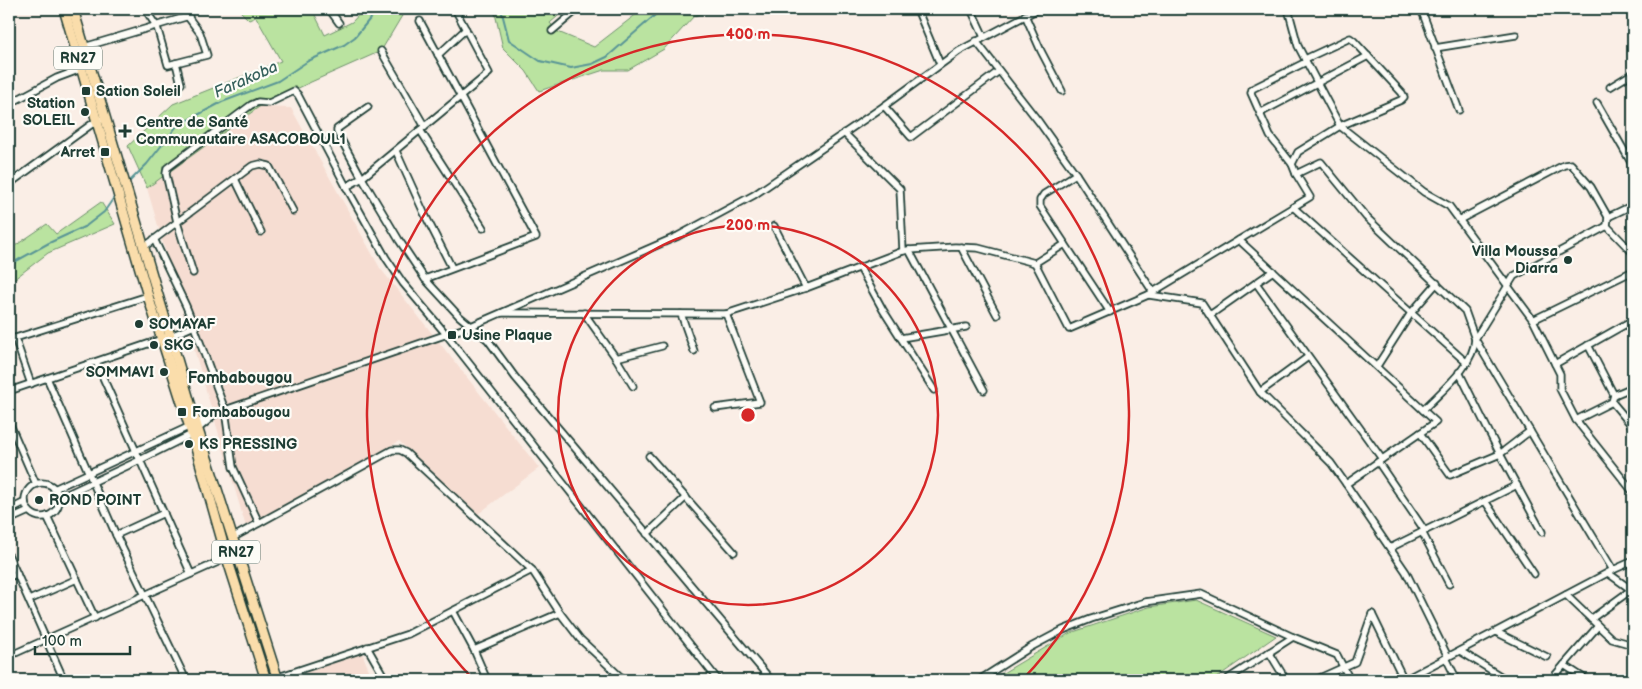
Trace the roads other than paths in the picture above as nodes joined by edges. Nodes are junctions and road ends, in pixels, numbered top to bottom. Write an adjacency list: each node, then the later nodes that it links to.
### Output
1 (64, 9): 31 (main road, RN27)
2 (73, 9): 23 (main road, RN27)
3 (145, 9): 17 (street)
4 (182, 9): 14 (street)
5 (329, 9): 16 (street)
6 (455, 9): 18 (street)
7 (578, 9): 19 (street)
8 (916, 9): 30 (street)
9 (971, 9): 21 (street)
10 (1036, 9): 13 (street)
11 (1288, 9): 28 (street)
12 (1422, 9): 24 (street)
13 (1025, 15): 21 (street); 37 (street)
14 (189, 16): 17 (street); 29 (street)
15 (420, 21): 26 (street)
16 (339, 23)
17 (157, 26): 23 (street); 29 (street)
18 (466, 29): 26 (street); 38 (street)
19 (552, 31)
20 (1516, 35): 24 (street)
21 (984, 37): 22 (street)
22 (976, 42): 30 (street); 32 (street)
23 (84, 47): 41 (main road, RN27)
24 (1436, 48): 44 (street)
25 (381, 51): 48 (street)
26 (438, 55): 38 (street)
27 (1368, 56): 28 (street); 34 (street); 47 (street)
28 (1305, 60): 34 (street); 45 (street)
29 (176, 63): 35 (street)
30 (940, 64): 42 (street)
31 (81, 69): 40 (street); 41 (main road, RN27)
32 (998, 71): 42 (street); 54 (street)
33 (1633, 73): 36 (street)
34 (1318, 83): 45 (street); 47 (street)
35 (181, 84)
36 (1610, 87)
37 (1062, 91)
38 (460, 97): 48 (street); 78 (street)
39 (1597, 103): 52 (street)
40 (9, 104)
41 (96, 104): 46 (main road, RN27)
42 (884, 106): 49 (street)
43 (368, 107): 56 (street)
44 (1459, 110)
45 (1260, 113): 51 (street)
46 (101, 120): 58 (street); 73 (main road, RN27); 89 (main road, RN27)
47 (1340, 126): 51 (street); 64 (street)
48 (422, 129): 50 (street); 68 (street)
49 (844, 133): 75 (street); 91 (street)
50 (396, 150): 56 (street); 78 (street)
51 (1292, 164): 55 (street)
52 (1633, 166)
53 (9, 172): 58 (street)
54 (1076, 174): 72 (street); 88 (street)
55 (1296, 174): 61 (street); 85 (street)
56 (362, 178): 59 (street); 83 (street)
57 (235, 179): 62 (street); 65 (street); 69 (street)
58 (11, 182)
59 (346, 187): 65 (street); 104 (street)
60 (1633, 205): 63 (street)
61 (1293, 208): 71 (street); 93 (street)
62 (293, 211)
63 (1608, 217): 64 (street); 67 (street)
64 (1459, 220): 86 (street)
65 (177, 222): 70 (street); 82 (street)
66 (774, 226): 87 (street)
67 (1608, 226): 76 (street); 86 (street)
68 (483, 228)
69 (261, 232)
70 (154, 239): 73 (street); 100 (street)
71 (1239, 240): 80 (street); 88 (street)
72 (1065, 244): 77 (street); 90 (street)
73 (144, 247): 105 (main road, RN27)
74 (961, 247): 75 (street); 77 (street); 96 (street)
75 (906, 250): 79 (street); 103 (street)
76 (1633, 253)
77 (1035, 263): 90 (street)
78 (452, 268): 83 (street)
79 (860, 268): 87 (street); 107 (street)
80 (1273, 271): 84 (street); 119 (street)
81 (1633, 271): 98 (street)
82 (192, 273)
83 (425, 279): 101 (street)
84 (1256, 282): 97 (street); 114 (street)
85 (1437, 283): 93 (street); 108 (street)
86 (1508, 286): 98 (street); 108 (street)
87 (806, 288): 95 (street)
88 (1150, 294): 90 (street); 97 (street)
89 (148, 296): 106 (street); 110 (main road, RN27)
90 (1110, 312)
91 (502, 313): 92 (street); 101 (street)
92 (584, 313): 94 (street); 115 (street)
93 (1411, 313): 117 (street); 119 (street)
94 (681, 314): 95 (street); 113 (street)
95 (726, 314): 130 (street)
96 (996, 315)
97 (1210, 315): 128 (street)
98 (1533, 320): 118 (street)
99 (1633, 320): 111 (street)
100 (194, 326): 105 (street); 131 (street)
101 (471, 326): 104 (street); 163 (street)
102 (966, 327): 103 (street)
103 (952, 329): 107 (street); 126 (street)
104 (446, 334): 131 (street); 207 (street)
105 (171, 336): 110 (street); 136 (main road, RN27)
106 (15, 338): 109 (street); 122 (street)
107 (901, 338): 125 (street)
108 (1475, 339): 117 (street); 137 (street)
109 (9, 340)
110 (162, 340): 116 (street); 136 (main road, RN27)
111 (1588, 345): 118 (street); 129 (street)
112 (662, 346): 115 (street)
113 (694, 351)
114 (1308, 357): 128 (street); 143 (street)
115 (616, 358): 123 (street)
116 (96, 362): 121 (street); 139 (street)
117 (1467, 363): 120 (street)
118 (1555, 364): 133 (street)
119 (1377, 366): 132 (street)
120 (1459, 372): 132 (street); 140 (street)
121 (47, 378): 122 (street); 144 (street)
122 (31, 384): 127 (street)
123 (633, 386)
124 (1633, 387): 129 (street)
125 (934, 390)
126 (984, 390)
127 (9, 391)
128 (1260, 392): 147 (street)
129 (1613, 398): 133 (street); 135 (street)
130 (714, 408)
131 (225, 410): 136 (street); 160 (street)
132 (1423, 410): 138 (street)
133 (1576, 420): 150 (street)
134 (9, 422): 146 (street)
135 (1633, 427)
136 (194, 428): 139 (street); 142 (street); 165 (main road, RN27); 169 (main road, RN27)
137 (1530, 431): 140 (street); 172 (street)
138 (1420, 433): 140 (street); 143 (street)
139 (136, 452): 142 (street); 144 (street)
140 (1500, 454): 148 (street)
141 (649, 456): 151 (street)
142 (140, 460): 145 (street); 157 (street)
143 (1380, 461): 147 (street); 161 (street)
144 (89, 474): 145 (street); 149 (street)
145 (93, 482): 152 (street); 164 (street)
146 (36, 484): 149 (street); 154 (street)
147 (1346, 484): 166 (street)
148 (1517, 485): 153 (street); 162 (street)
149 (54, 489): 152 (street)
150 (1633, 492)
151 (686, 498): 163 (street); 167 (street)
152 (59, 500): 158 (street)
153 (1485, 501): 161 (street); 175 (street)
154 (25, 502): 155 (street); 156 (street)
155 (9, 510)
156 (29, 511): 158 (street); 159 (street)
157 (164, 513): 164 (street); 174 (street)
158 (47, 516): 177 (street)
159 (9, 520)
160 (259, 523): 165 (street); 171 (street)
161 (1423, 531): 166 (street); 178 (street)
162 (1542, 532)
163 (647, 534): 208 (street)
164 (116, 535): 181 (street)
165 (232, 538): 201 (main road, RN27)
166 (1390, 548): 198 (street)
167 (734, 552)
168 (9, 556): 173 (street)
169 (227, 558): 174 (street); 201 (main road, RN27)
170 (1633, 560): 172 (street)
171 (532, 570): 183 (street); 184 (street)
172 (1610, 572): 179 (street); 180 (street)
173 (17, 574): 176 (street); 182 (street)
174 (192, 574): 181 (street)
175 (1534, 574)
176 (9, 577)
177 (77, 579): 182 (street); 185 (street)
178 (1449, 584)
179 (1632, 590): 186 (street)
180 (1566, 595): 186 (street); 188 (street)
181 (144, 596): 185 (street); 203 (street)
182 (29, 600): 190 (street)
183 (452, 611): 192 (street); 193 (street)
184 (560, 613): 193 (street); 206 (street)
185 (95, 618): 190 (street)
186 (1591, 619): 187 (street)
187 (1598, 626): 191 (street); 199 (street)
188 (1496, 632): 194 (street); 197 (street)
189 (1293, 637): 195 (street); 200 (street); 209 (street)
190 (46, 639): 196 (street); 202 (street)
191 (1633, 646)
192 (367, 647): 201 (street); 204 (street)
193 (474, 650): 205 (street)
194 (1460, 651): 198 (street); 216 (street)
195 (1269, 652): 210 (street); 211 (street)
196 (9, 656)
197 (1547, 657)
198 (1447, 658): 214 (street); 215 (street)
199 (1564, 665): 217 (street); 218 (street)
200 (1343, 667): 212 (street); 213 (street); 214 (street)
201 (272, 679)
202 (64, 680)
203 (186, 680)
204 (386, 680)
205 (487, 680)
206 (624, 680)
207 (718, 680)
208 (772, 680)
209 (979, 680)
210 (1231, 680)
211 (1286, 680)
212 (1315, 680)
213 (1350, 680)
214 (1404, 680)
215 (1456, 680)
216 (1507, 680)
217 (1551, 680)
218 (1586, 680)

